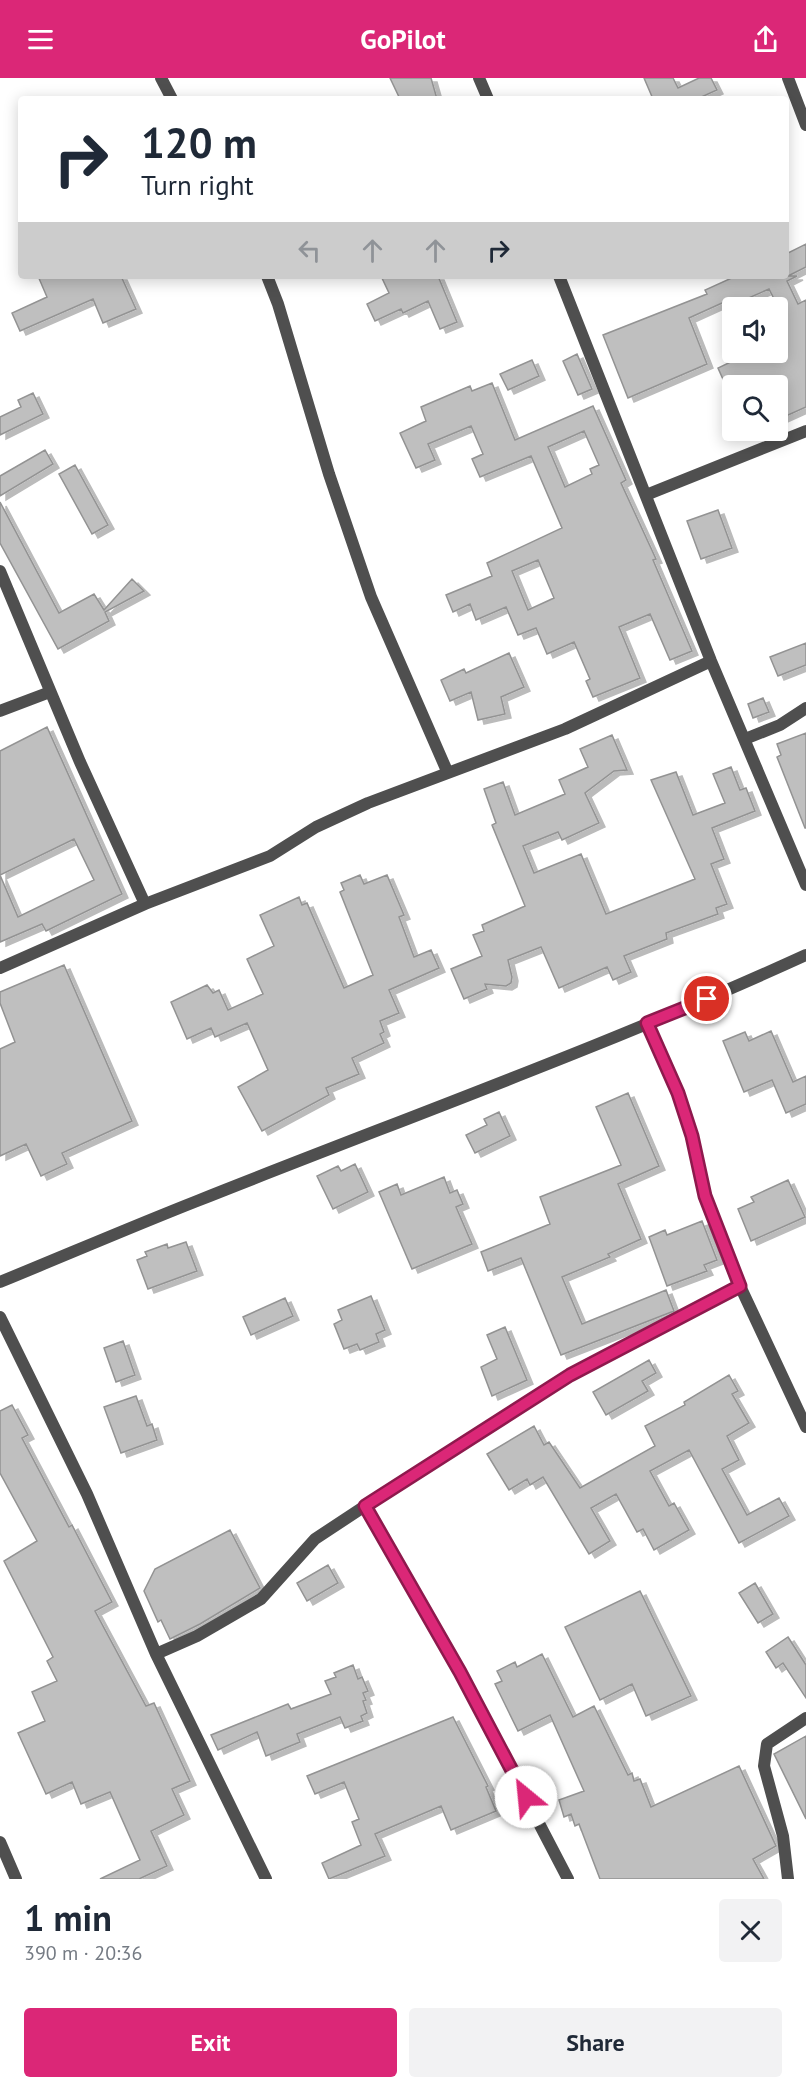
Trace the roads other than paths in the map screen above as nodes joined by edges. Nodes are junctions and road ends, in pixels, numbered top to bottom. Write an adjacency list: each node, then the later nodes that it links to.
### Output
1 (162, 78): 4 (street)
2 (479, 78): 5 (street)
3 (788, 78): 6 (street)
4 (171, 96)
5 (487, 96)
6 (806, 125)
7 (268, 279): 17 (street)
8 (560, 279): 10 (street)
9 (806, 431): 10 (street)
10 (646, 495): 12 (street)
11 (0, 571): 13 (street)
12 (711, 662): 16 (street); 17 (street)
13 (50, 692): 15 (street); 19 (street)
14 (806, 708): 16 (street)
15 (0, 711)
16 (745, 739): 18 (street)
17 (447, 771): 19 (street)
18 (806, 885)
19 (145, 904): 21 (street)
20 (806, 954): 22 (street)
21 (0, 968)
22 (647, 1023): 23 (street); 24 (street)
23 (0, 1282)
24 (740, 1286): 26 (street); 27 (street)
25 (0, 1317): 28 (street)
26 (806, 1427)
27 (365, 1506): 28 (street); 33 (street)
28 (156, 1654): 32 (street)
29 (806, 1718): 34 (street)
30 (0, 1842): 31 (street)
31 (16, 1879)
32 (266, 1879)
33 (568, 1879)
34 (788, 1879)

